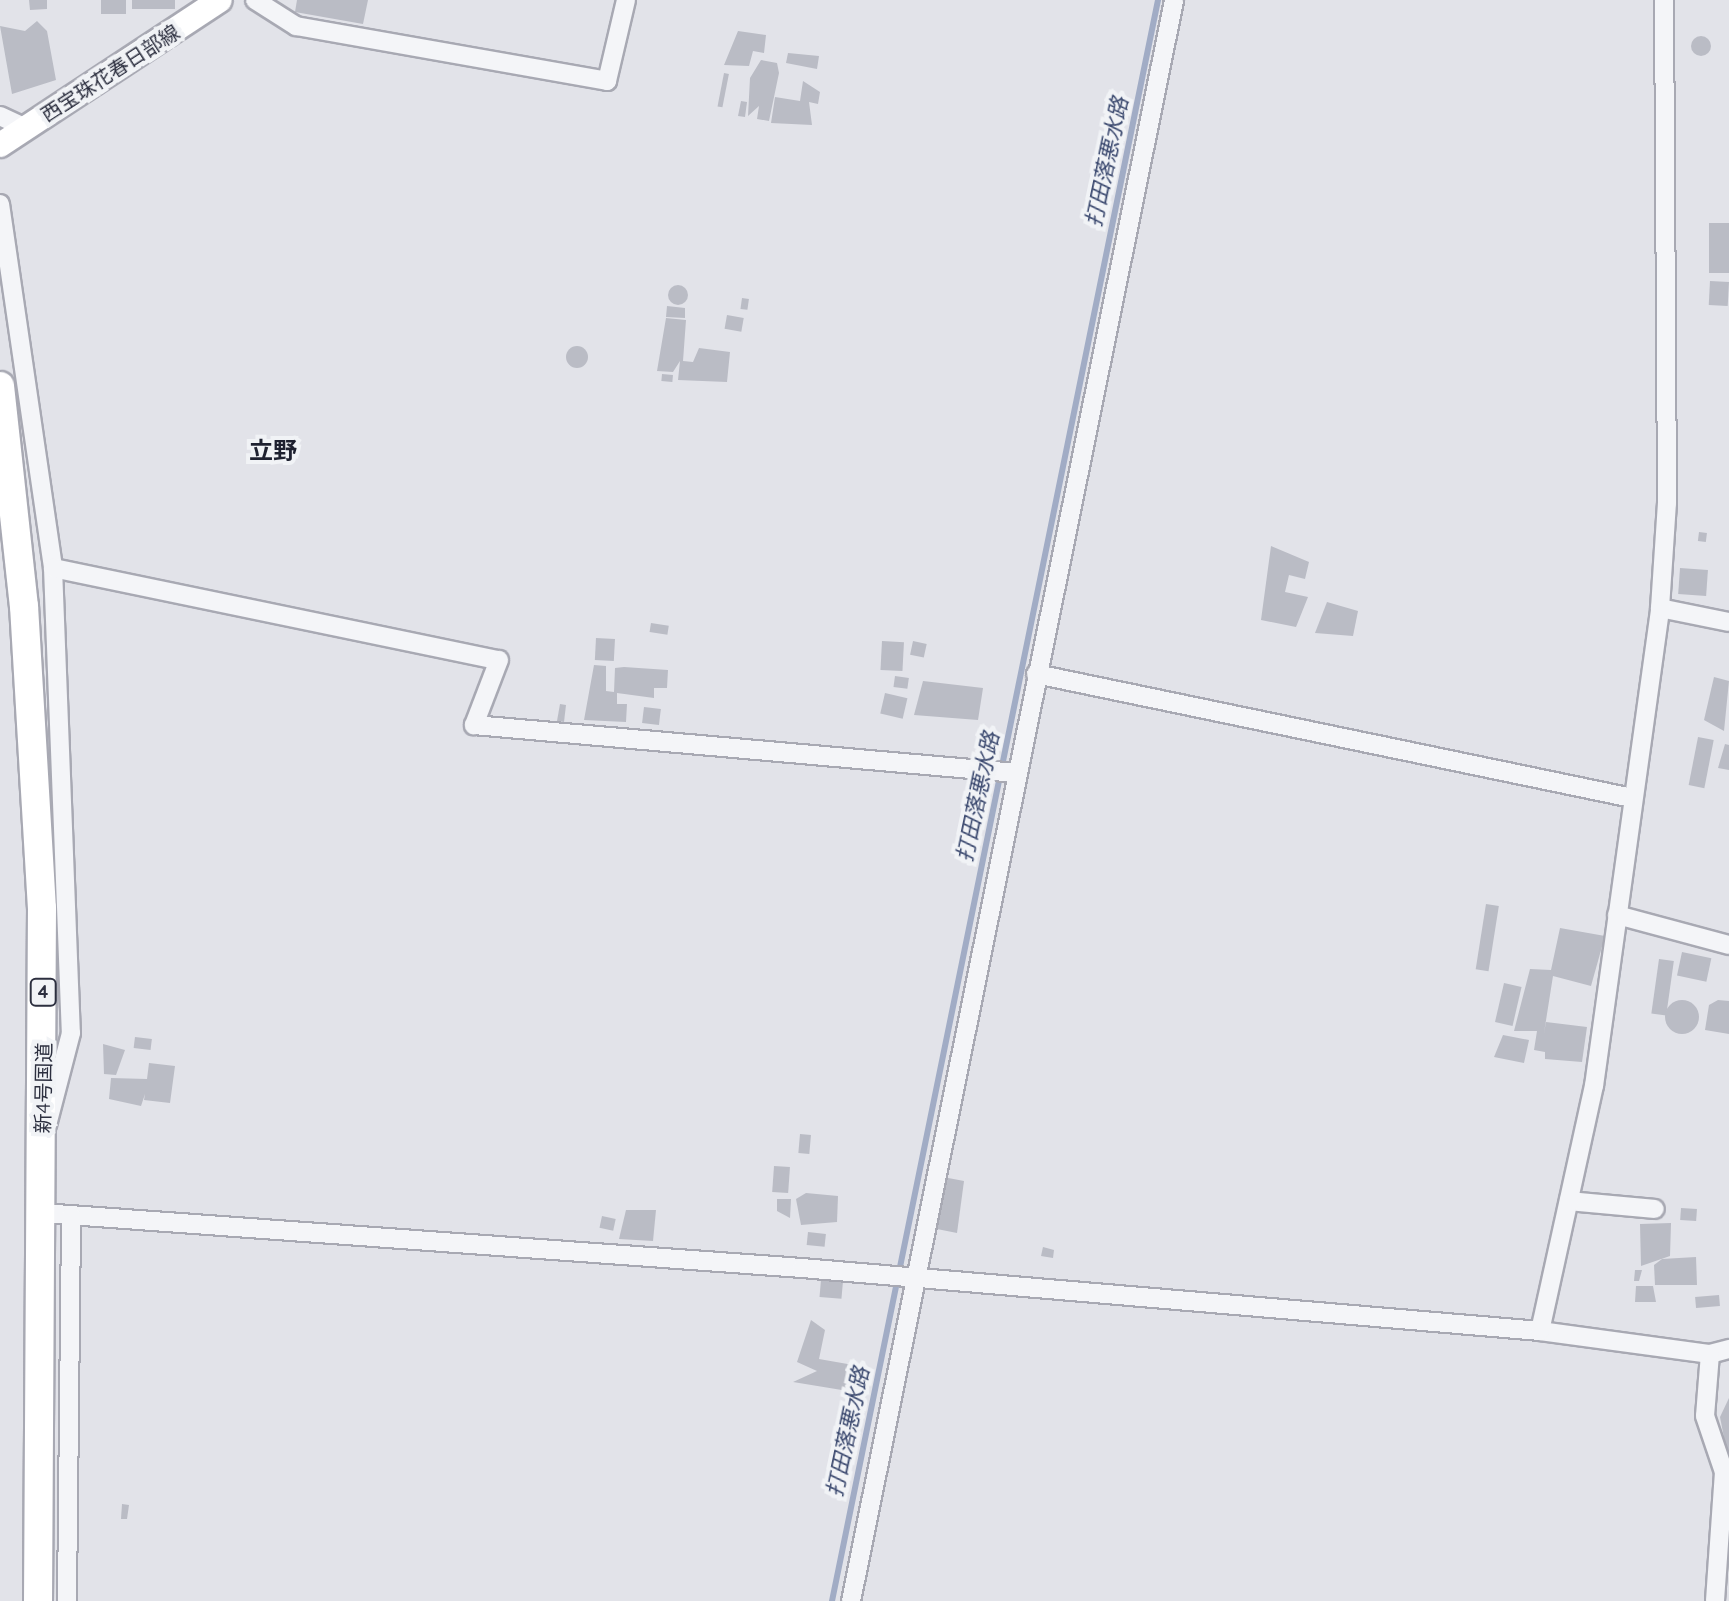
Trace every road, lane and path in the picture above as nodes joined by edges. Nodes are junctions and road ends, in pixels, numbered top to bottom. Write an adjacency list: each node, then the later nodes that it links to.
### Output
1 (220, 0): 7 (main road, 西宝珠花春日部線)
2 (255, 0): 3 (street)
3 (626, 0)
4 (1174, 0): 15 (street)
5 (1664, 0): 13 (street)
6 (0, 116): 7 (street)
7 (26, 128): 8 (main road, 西宝珠花春日部線)
8 (0, 145)
9 (0, 204): 10 (street)
10 (5, 267): 12 (street)
11 (0, 386): 20 (highway, 新4号国道 / 4)
12 (53, 568): 16 (street); 20 (street)
13 (1660, 608): 14 (street); 17 (street)
14 (1729, 622)
15 (1036, 674): 16 (street); 17 (street)
16 (1016, 773): 25 (street)
17 (1632, 798): 18 (street)
18 (1617, 915): 19 (street); 21 (street)
19 (1729, 945)
20 (42, 1138): 23 (highway, 新4号国道 / 4)
21 (1569, 1201): 22 (street); 26 (street)
22 (1655, 1209)
23 (42, 1213): 24 (street); 29 (highway, 新4号国道 / 4)
24 (71, 1216): 25 (street); 30 (street)
25 (914, 1279): 26 (street); 31 (street)
26 (1540, 1331): 28 (street)
27 (1729, 1349): 28 (street)
28 (1710, 1354): 32 (street)
29 (38, 1601)
30 (67, 1601)
31 (851, 1601)
32 (1715, 1601)

